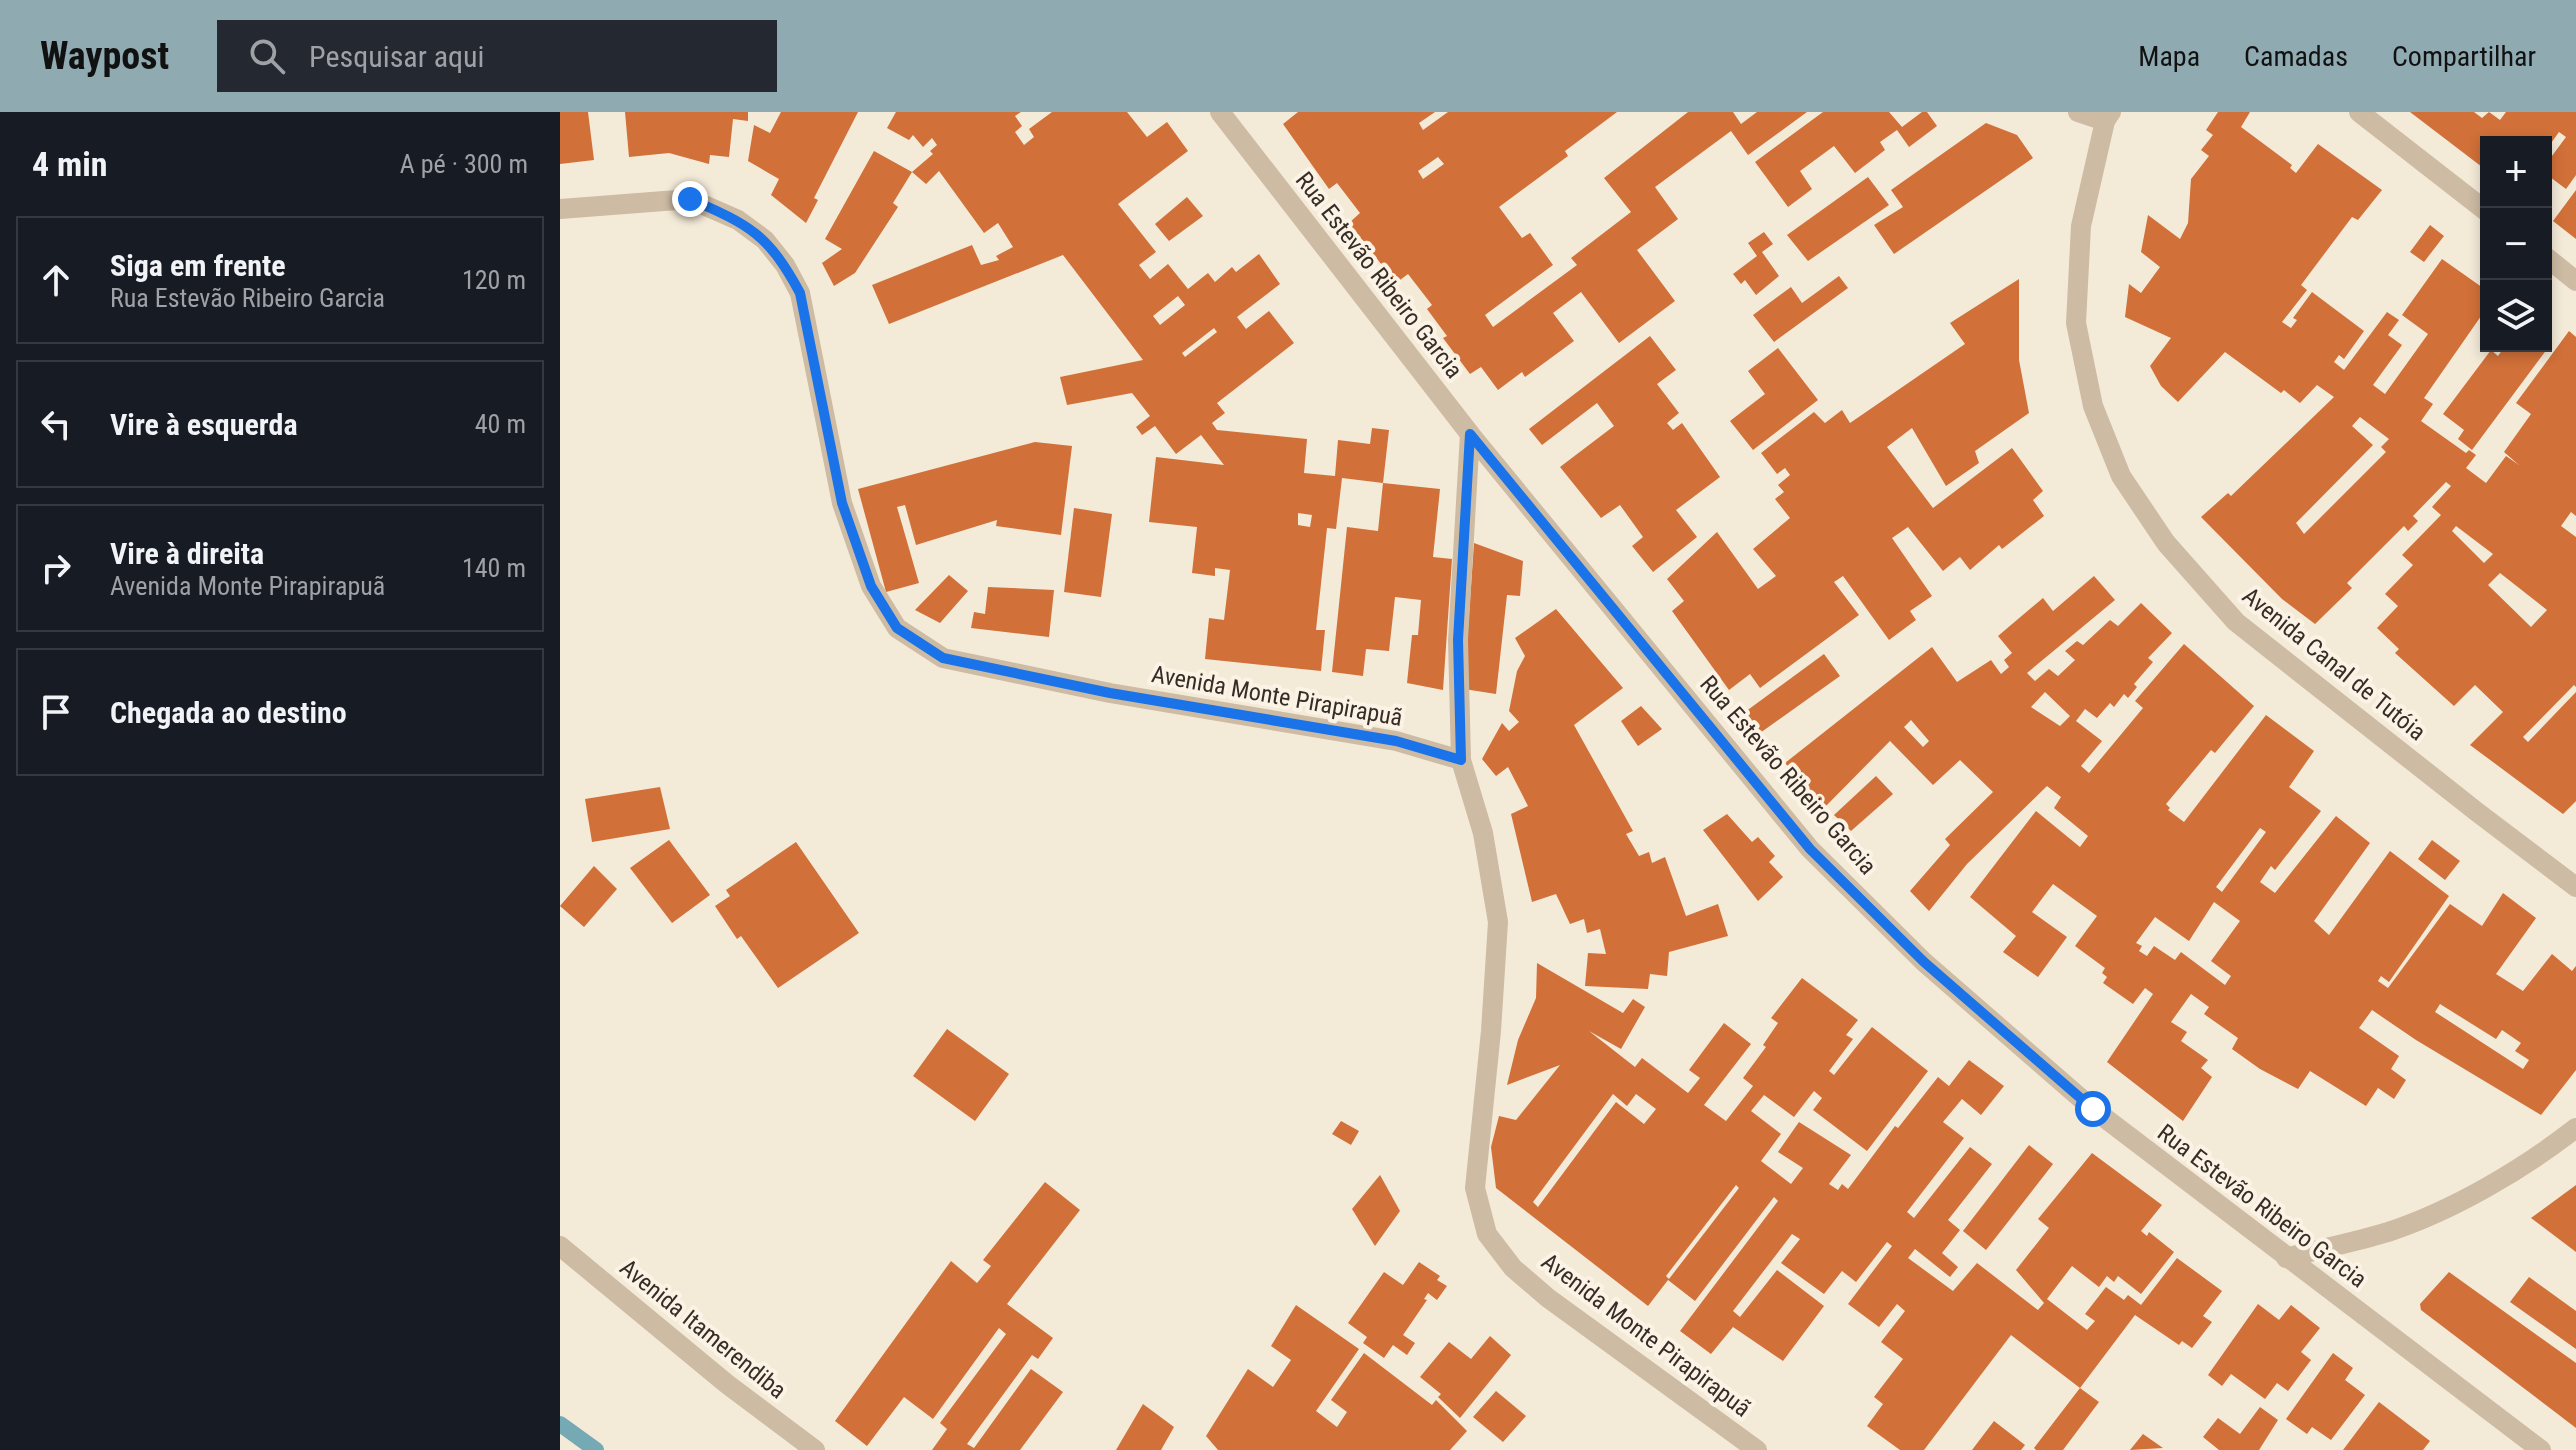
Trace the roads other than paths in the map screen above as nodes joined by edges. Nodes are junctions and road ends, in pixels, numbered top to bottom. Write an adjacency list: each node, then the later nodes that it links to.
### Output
1 (1220, 112): 9 (street, Rua Estevão Ribeiro Garcia)
2 (2078, 112): 4 (street)
3 (2359, 112): 5 (street)
4 (2108, 117): 11 (street, Avenida Canal de Tutóia)
5 (2482, 208)
6 (560, 209): 10 (street, Avenida Monte Pirapirapuã)
7 (2552, 262): 8 (street)
8 (2576, 281)
9 (1470, 434): 10 (street); 14 (street, Rua Estevão Ribeiro Garcia)
10 (1461, 760): 16 (street, Avenida Monte Pirapirapuã)
11 (2576, 887)
12 (2576, 1128): 14 (street)
13 (560, 1246): 15 (street, Avenida Itamerendiba)
14 (2286, 1258): 17 (street, Rua Estevão Ribeiro Garcia)
15 (815, 1450)
16 (1757, 1450)
17 (2541, 1450)

